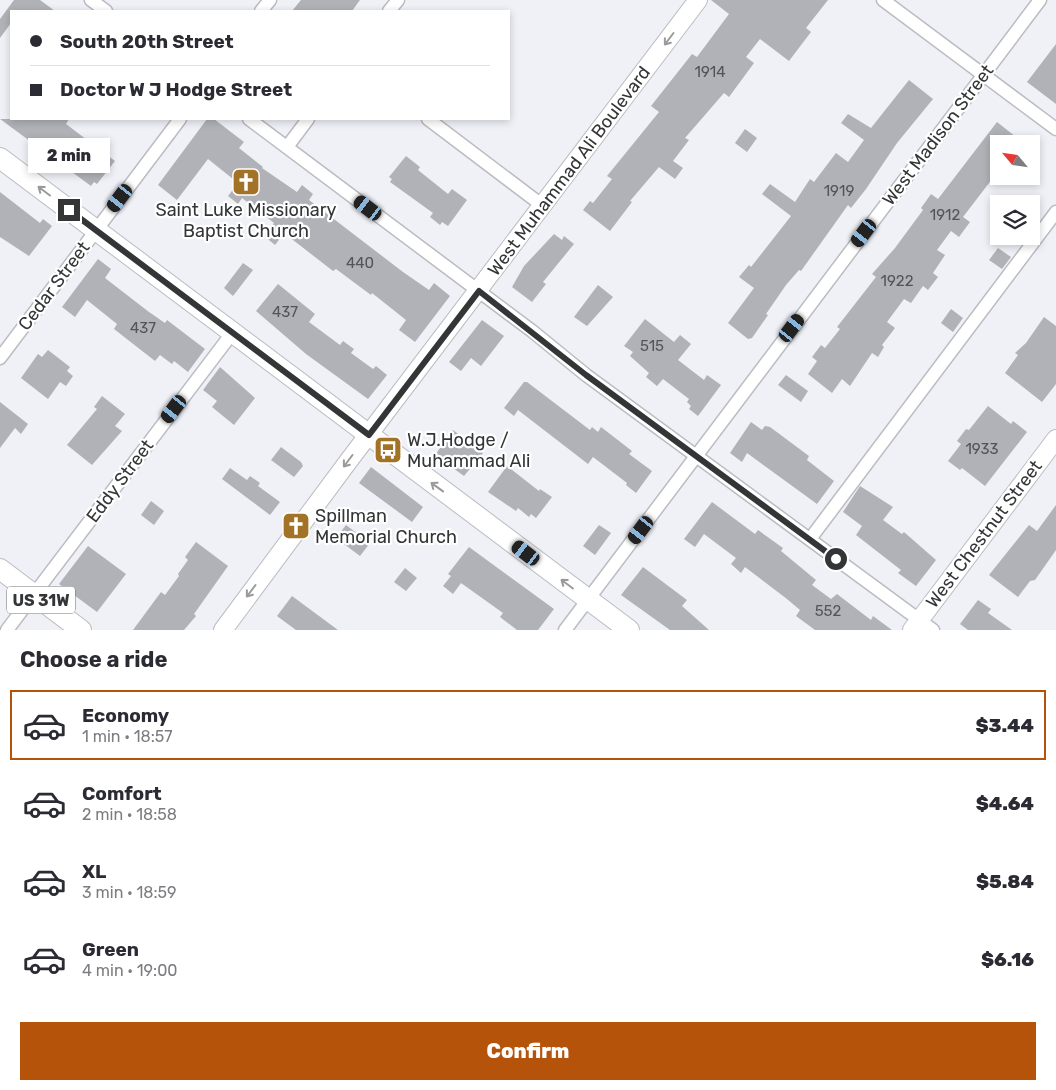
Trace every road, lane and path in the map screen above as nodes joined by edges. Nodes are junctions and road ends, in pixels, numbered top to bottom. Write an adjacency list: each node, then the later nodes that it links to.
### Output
1 (91, 0): 7 (street)
2 (270, 0): 8 (street)
3 (398, 0): 9 (street)
4 (698, 0): 18 (main road, West Muhammad Ali Boulevard, one-way to 18)
5 (883, 0): 10 (street)
6 (1040, 0): 10 (street, West Madison Street)
7 (105, 10)
8 (262, 10)
9 (390, 10)
10 (984, 74): 15 (street); 26 (street, West Madison Street)
11 (179, 120): 20 (street, Cedar Street)
12 (250, 120): 16 (street)
13 (307, 120): 16 (street)
14 (429, 120): 18 (street)
15 (1056, 129)
16 (287, 147): 21 (street)
17 (0, 158): 20 (main road, one-way to 17)
18 (543, 206): 21 (main road, West Muhammad Ali Boulevard)
19 (1056, 212): 27 (street)
20 (96, 230): 22 (main road); 23 (street, Cedar Street)
21 (479, 291): 24 (main road, West Muhammad Ali Boulevard); 26 (street)
22 (233, 332): 24 (main road); 29 (street, Eddy Street)
23 (0, 358)
24 (369, 435): 30 (main road, one-way to 24); 34 (main road, West Muhammad Ali Boulevard, one-way to 34)
25 (1056, 439): 31 (main road, West Chestnut Street)
26 (696, 456): 27 (street); 30 (street, West Madison Street)
27 (810, 538): 31 (street)
28 (0, 569): 29 (main road, US 31W)
29 (34, 595): 32 (street, Eddy Street); 33 (main road, US 31W)
30 (588, 599): 35 (street, West Madison Street); 36 (main road)
31 (921, 627)
32 (7, 630)
33 (81, 630)
34 (223, 630)
35 (565, 630)
36 (629, 630)

